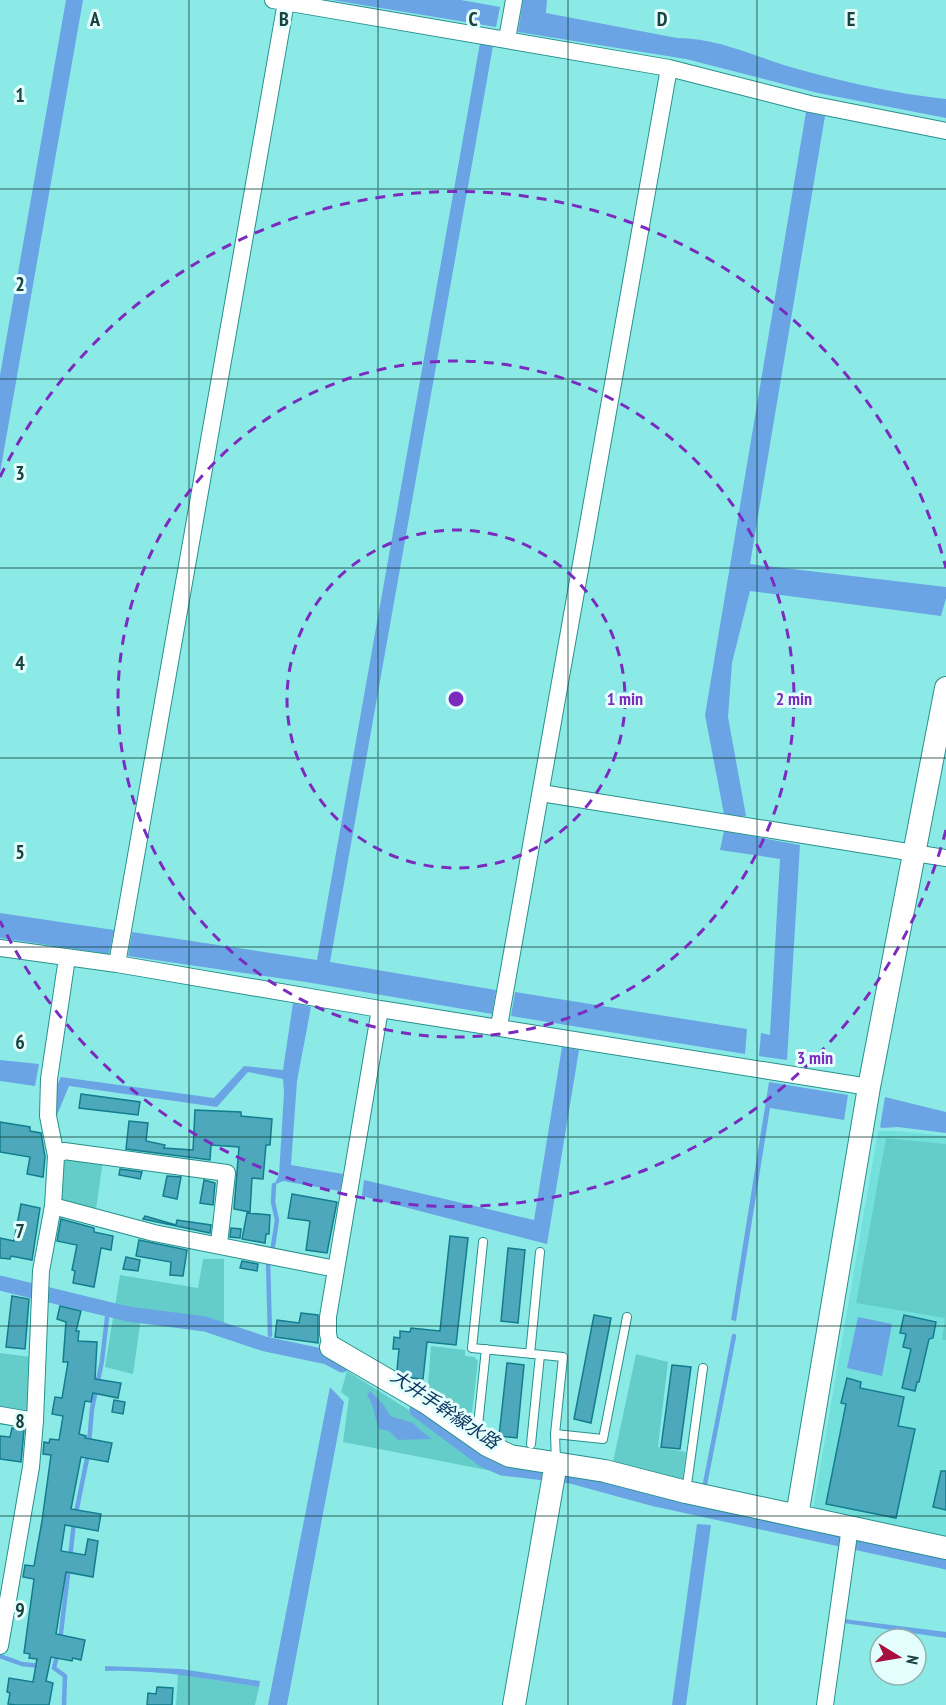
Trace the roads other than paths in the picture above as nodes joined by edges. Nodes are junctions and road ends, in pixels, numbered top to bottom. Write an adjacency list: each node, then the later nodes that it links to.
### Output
1 (514, 0): 3 (street)
2 (279, 1): 3 (street); 12 (street)
3 (507, 39): 4 (street)
4 (669, 68): 5 (street); 7 (street)
5 (946, 131)
6 (946, 688): 8 (street)
7 (541, 793): 8 (street); 14 (street)
8 (913, 853): 9 (street); 15 (street)
9 (946, 858)
10 (0, 948): 11 (street)
11 (67, 958): 12 (street); 16 (street)
12 (117, 964): 13 (street)
13 (380, 1009): 14 (street); 21 (street)
14 (499, 1026): 15 (street)
15 (870, 1087): 35 (street)
16 (56, 1156): 17 (street); 19 (street)
17 (53, 1206): 19 (street); 29 (street)
18 (483, 1242): 24 (lane)
19 (219, 1244): 21 (street)
20 (540, 1252): 25 (lane)
21 (336, 1269): 23 (street)
22 (627, 1317): 30 (lane)
23 (331, 1347): 31 (street)
24 (486, 1349): 25 (lane); 31 (lane)
25 (530, 1354): 26 (lane)
26 (540, 1355): 30 (lane); 32 (lane)
27 (703, 1368): 34 (lane)
28 (0, 1414): 29 (street)
29 (35, 1420): 38 (street)
30 (555, 1434): 33 (lane)
31 (477, 1438): 33 (street)
32 (531, 1444)
33 (555, 1470): 34 (street); 39 (street)
34 (686, 1492): 35 (street)
35 (797, 1516): 36 (street)
36 (849, 1537): 37 (street); 40 (street)
37 (946, 1548)
38 (0, 1646)
39 (514, 1705)
40 (825, 1705)

